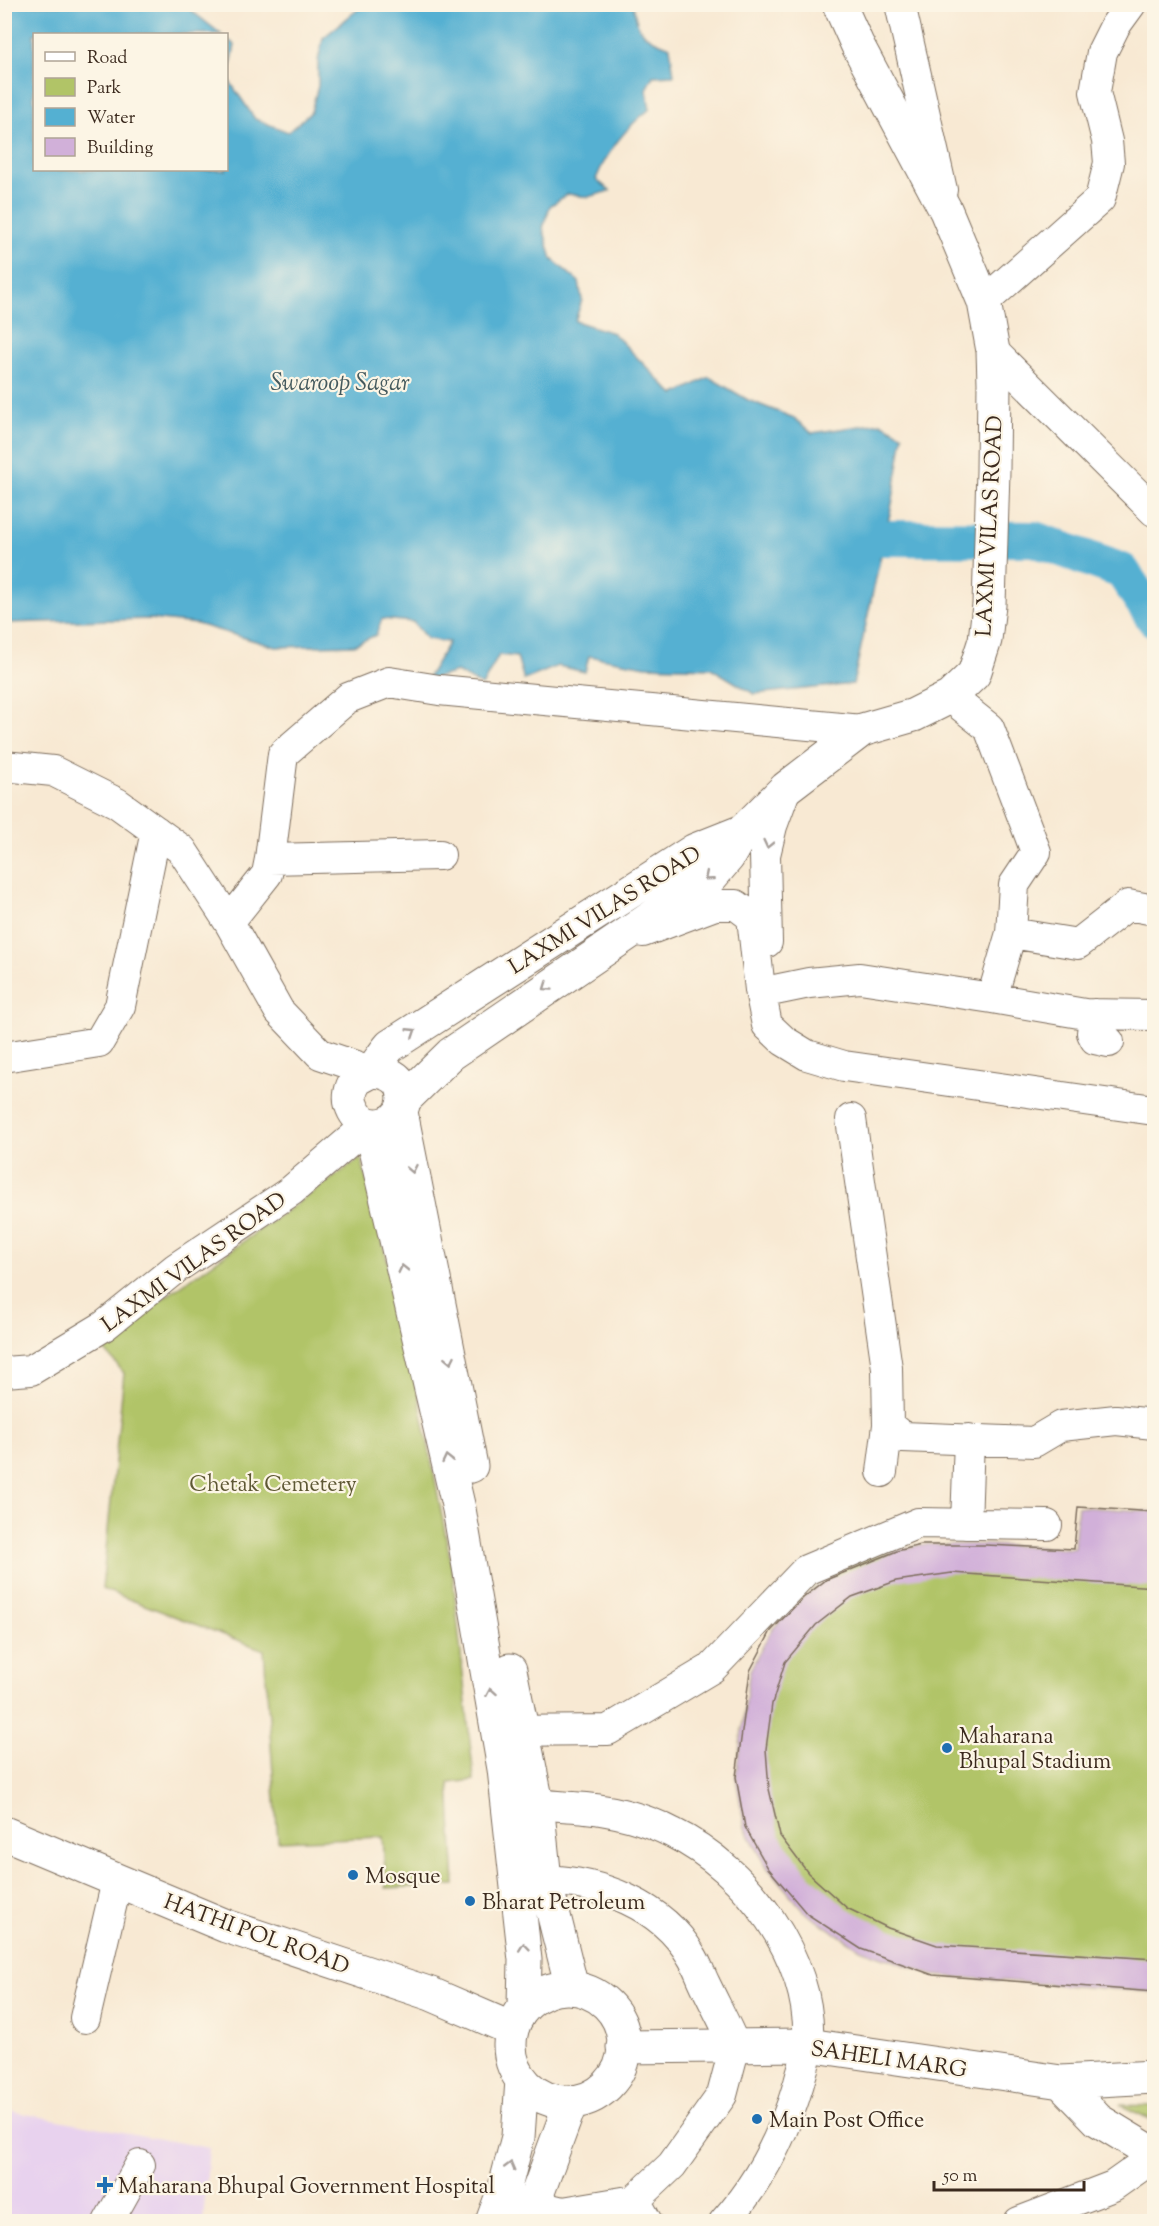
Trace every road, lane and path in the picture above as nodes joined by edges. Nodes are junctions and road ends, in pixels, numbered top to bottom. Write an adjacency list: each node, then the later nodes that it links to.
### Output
1 (839, 4): 4 (main road, LAXMI VILAS ROAD)
2 (900, 4): 4 (street)
3 (1131, 4): 5 (street)
4 (946, 211): 5 (main road, LAXMI VILAS ROAD)
5 (984, 302): 6 (main road, LAXMI VILAS ROAD)
6 (993, 351): 7 (street); 8 (main road, LAXMI VILAS ROAD)
7 (1155, 511)
8 (950, 697): 9 (main road, LAXMI VILAS ROAD); 18 (street)
9 (862, 730): 11 (main road, LAXMI VILAS ROAD); 15 (street)
10 (4, 766): 12 (street)
11 (786, 788): 13 (main road, LAXMI VILAS ROAD); 20 (street, one-way to 20)
12 (156, 831): 17 (street); 26 (street)
13 (743, 831): 19 (main road, LAXMI VILAS ROAD, one-way to 19); 27 (main road, LAXMI VILAS ROAD, one-way to 13)
14 (440, 855): 15 (street)
15 (270, 859): 17 (street)
16 (1155, 910): 18 (street)
17 (229, 922): 27 (street)
18 (1011, 933): 21 (street)
19 (608, 946): 24 (street); 28 (main road, LAXMI VILAS ROAD, one-way to 28)
20 (770, 991): 21 (street); 24 (street)
21 (992, 998): 22 (street)
22 (1094, 1014): 23 (street); 25 (street)
23 (1155, 1015)
24 (784, 1041): 29 (street)
25 (1109, 1042)
26 (5, 1061)
27 (370, 1071): 28 (main road); 31 (main road, LAXMI VILAS ROAD)
28 (402, 1106): 31 (main road, LAXMI VILAS ROAD); 39 (main road, one-way to 39)
29 (1155, 1110)
30 (851, 1119): 34 (street)
31 (369, 1124): 32 (street, LAXMI VILAS ROAD); 39 (main road, one-way to 31)
32 (4, 1372)
33 (1155, 1424): 35 (street)
34 (888, 1425): 35 (street); 36 (street)
35 (969, 1439): 37 (street)
36 (882, 1472)
37 (966, 1524): 38 (street); 39 (street)
38 (1047, 1525)
39 (509, 1731): 40 (main road); 45 (main road, one-way to 39)
40 (537, 1803): 42 (main road); 47 (street)
41 (4, 1833): 43 (main road, HATHI POL ROAD)
42 (545, 1880): 44 (main road); 48 (street)
43 (117, 1881): 45 (main road, HATHI POL ROAD); 46 (street)
44 (572, 1988): 45 (main road); 49 (main road)
45 (518, 2017): 51 (main road)
46 (85, 2018)
47 (808, 2045): 48 (main road, SAHELI MARG); 52 (main road, SAHELI MARG); 60 (street)
48 (735, 2046): 49 (main road, SAHELI MARG); 56 (street)
49 (623, 2047): 53 (main road)
50 (1155, 2077): 52 (main road, SAHELI MARG)
51 (522, 2080): 53 (main road); 59 (main road, one-way to 51)
52 (1061, 2082): 54 (main road)
53 (571, 2102): 57 (main road)
54 (1155, 2156): 61 (street)
55 (140, 2165): 58 (street)
56 (641, 2211): 57 (street)
57 (530, 2213)
58 (108, 2222)
59 (492, 2222)
60 (724, 2222)
61 (1019, 2222)

